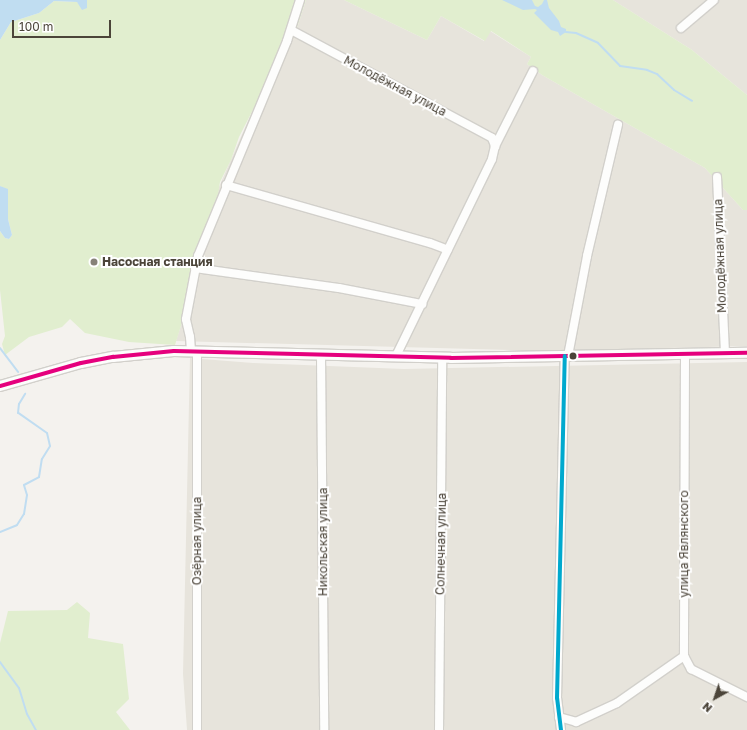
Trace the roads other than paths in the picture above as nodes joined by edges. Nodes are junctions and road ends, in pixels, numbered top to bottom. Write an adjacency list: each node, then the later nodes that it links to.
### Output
1 (300, 0): 4 (street)
2 (714, 0): 3 (street)
3 (681, 28)
4 (291, 30): 7 (street, Молодёжная улица); 9 (street)
5 (533, 71): 7 (street)
6 (618, 124): 19 (street)
7 (495, 146): 10 (street)
8 (717, 176): 14 (street, Молодёжная улица)
9 (226, 185): 10 (street); 11 (street)
10 (448, 250): 12 (street)
11 (195, 268): 12 (street); 13 (street, Озёрная улица)
12 (422, 304): 18 (street)
13 (194, 351): 17 (street); 21 (street); 25 (street, Озёрная улица)
14 (725, 353): 15 (street); 16 (street)
15 (747, 353)
16 (685, 354): 19 (street); 22 (street, улица Являнского)
17 (320, 355): 18 (street); 26 (street, Никольская улица)
18 (396, 356): 20 (street)
19 (566, 356): 20 (street); 24 (street)
20 (442, 358): 27 (street, Солнечная улица)
21 (0, 386)
22 (684, 656): 23 (street); 24 (street)
23 (747, 697)
24 (559, 717): 28 (street)
25 (197, 730)
26 (324, 730)
27 (439, 730)
28 (561, 730)

